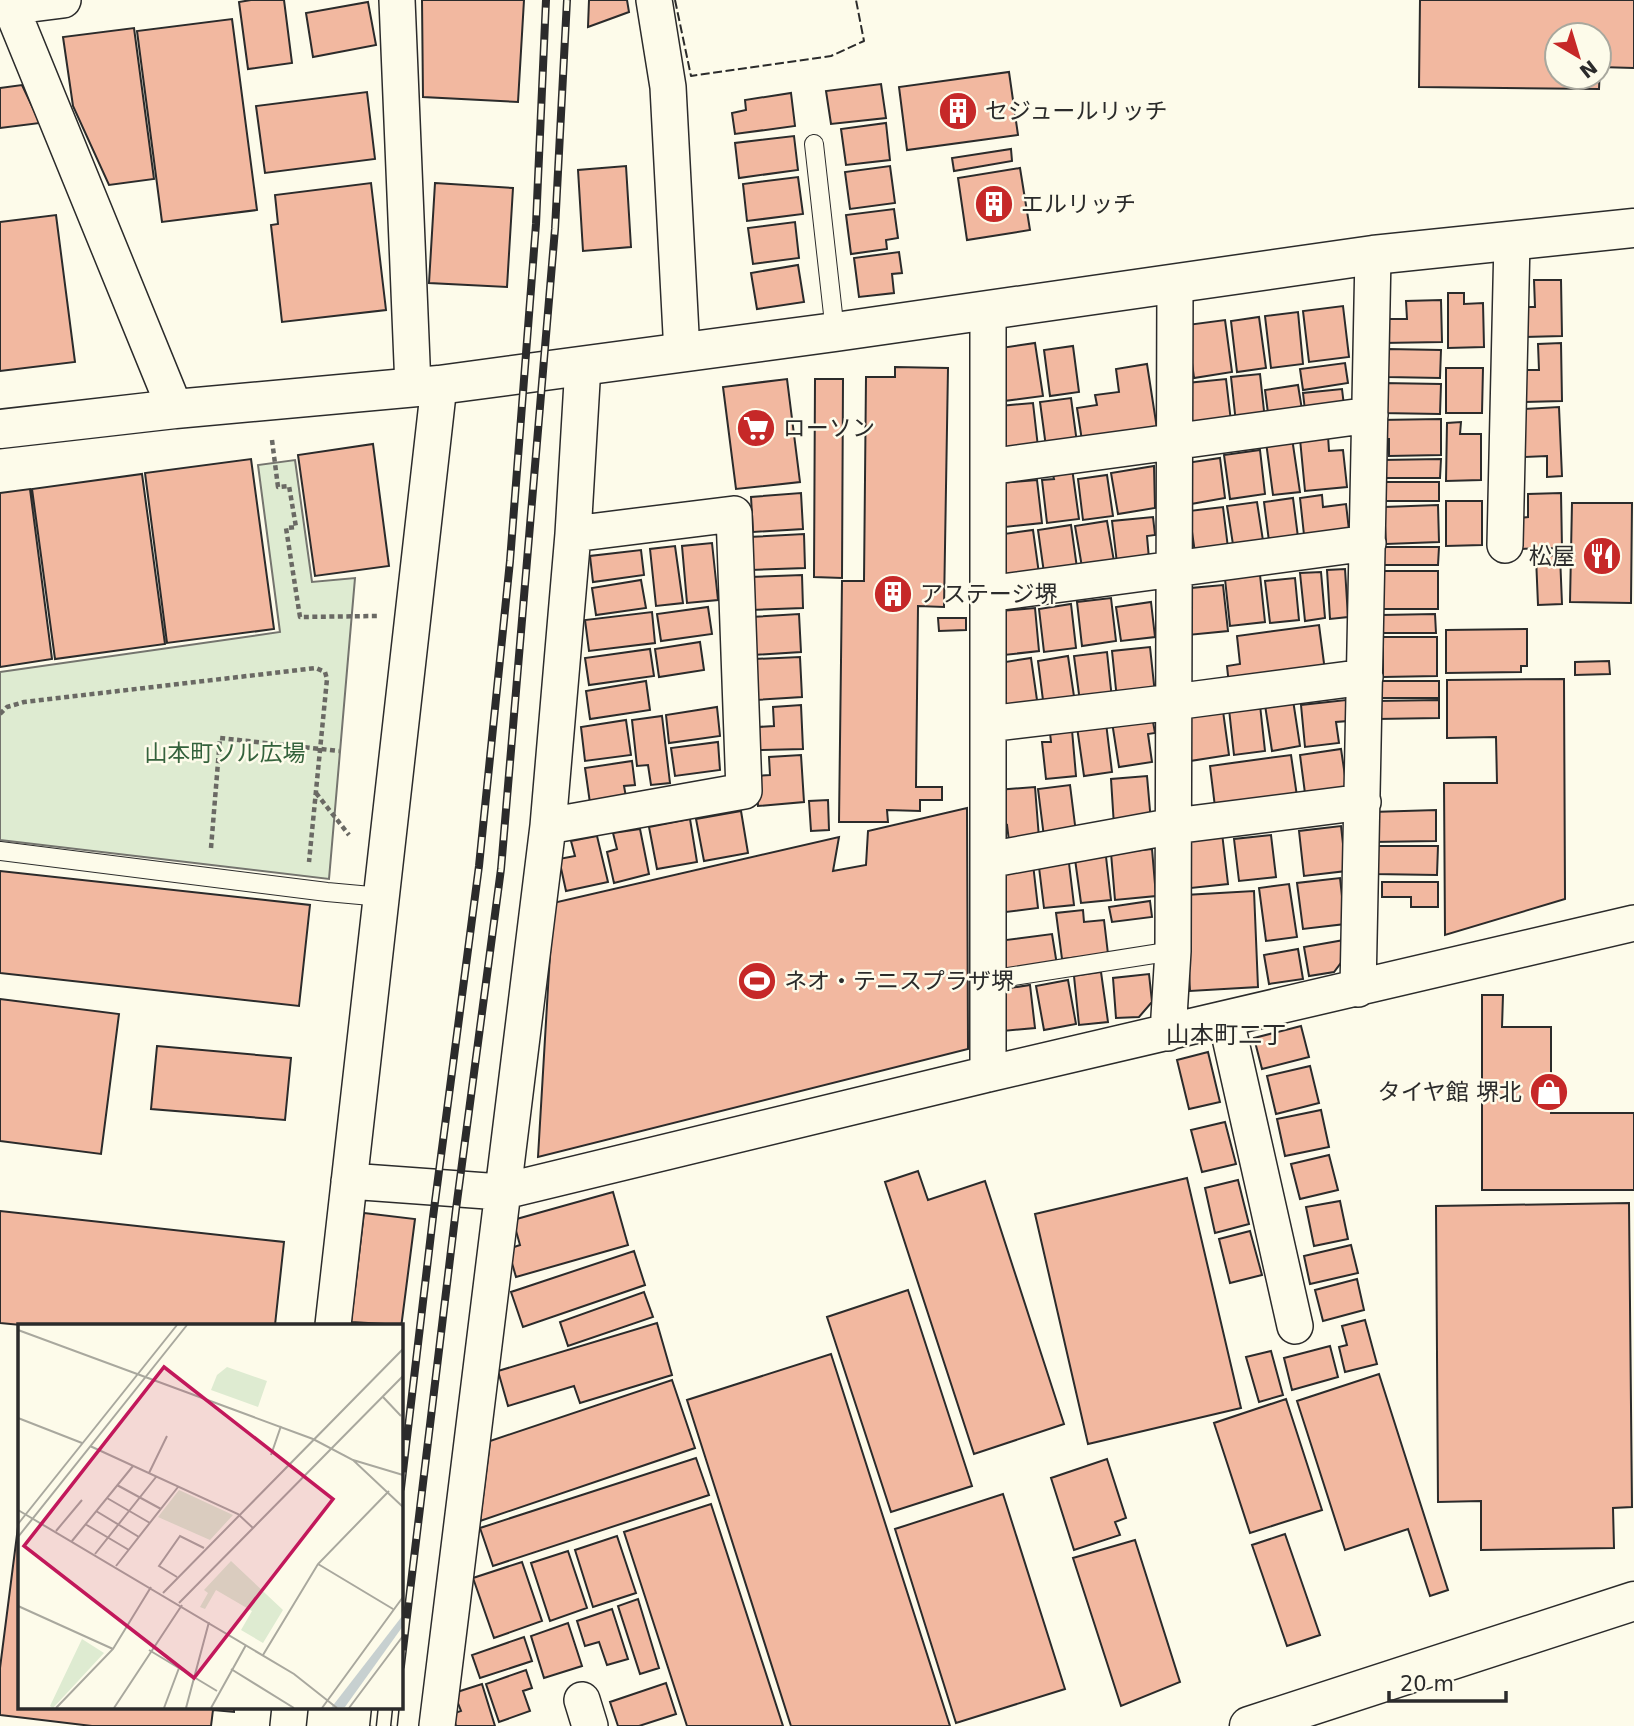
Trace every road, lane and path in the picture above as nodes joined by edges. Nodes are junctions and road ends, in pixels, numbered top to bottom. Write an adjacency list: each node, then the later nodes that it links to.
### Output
1 (63, 0): 4 (street)
2 (397, 0): 14 (street)
3 (654, 0): 12 (street)
4 (6, 5): 16 (street)
5 (814, 144): 11 (lane)
6 (1634, 228): 7 (street)
7 (1513, 241): 8 (street); 23 (street)
8 (1373, 255): 9 (street); 17 (street)
9 (1175, 283): 10 (street); 19 (street)
10 (988, 310): 11 (street); 20 (street)
11 (835, 332): 12 (street)
12 (682, 353): 13 (street)
13 (583, 365): 14 (street); 21 (street)
14 (426, 386): 15 (street); 42 (street)
15 (269, 401): 16 (street); 26 (path)
16 (175, 409): 18 (street)
17 (1370, 415): 19 (street); 22 (street)
18 (0, 429)
19 (1175, 442): 20 (street); 24 (street)
20 (988, 467): 25 (street)
21 (573, 534): 35 (street); 35 (street)
22 (1367, 543): 24 (street); 27 (street)
23 (1505, 545)
24 (1174, 567): 25 (street); 28 (street)
25 (987, 594): 30 (street)
26 (381, 616)
27 (1365, 677): 28 (street); 34 (street)
28 (1174, 702): 30 (street); 36 (street)
29 (0, 714): 31 (path)
30 (988, 724): 40 (street)
31 (321, 749): 32 (path); 33 (path); 39 (path)
32 (339, 751)
33 (316, 793): 37 (path); 41 (path)
34 (1363, 802): 36 (street); 46 (street)
35 (548, 826): 51 (street)
36 (1174, 826): 40 (street); 44 (street)
37 (356, 844)
38 (0, 851): 42 (lane)
39 (211, 851)
40 (988, 860): 45 (street)
41 (309, 863)
42 (382, 897): 50 (street)
43 (1634, 923): 46 (street)
44 (1173, 951): 45 (lane); 48 (street)
45 (989, 980): 49 (street)
46 (1358, 989): 47 (street)
47 (1226, 1020): 48 (street); 53 (street)
48 (1168, 1033): 49 (street)
49 (988, 1074): 51 (street)
50 (349, 1181): 51 (street); 52 (street)
51 (502, 1192): 57 (street)
52 (333, 1324)
53 (1295, 1326)
54 (1634, 1601): 58 (street)
55 (290, 1708): 56 (street)
56 (288, 1726)
57 (437, 1726)
58 (1249, 1726)

